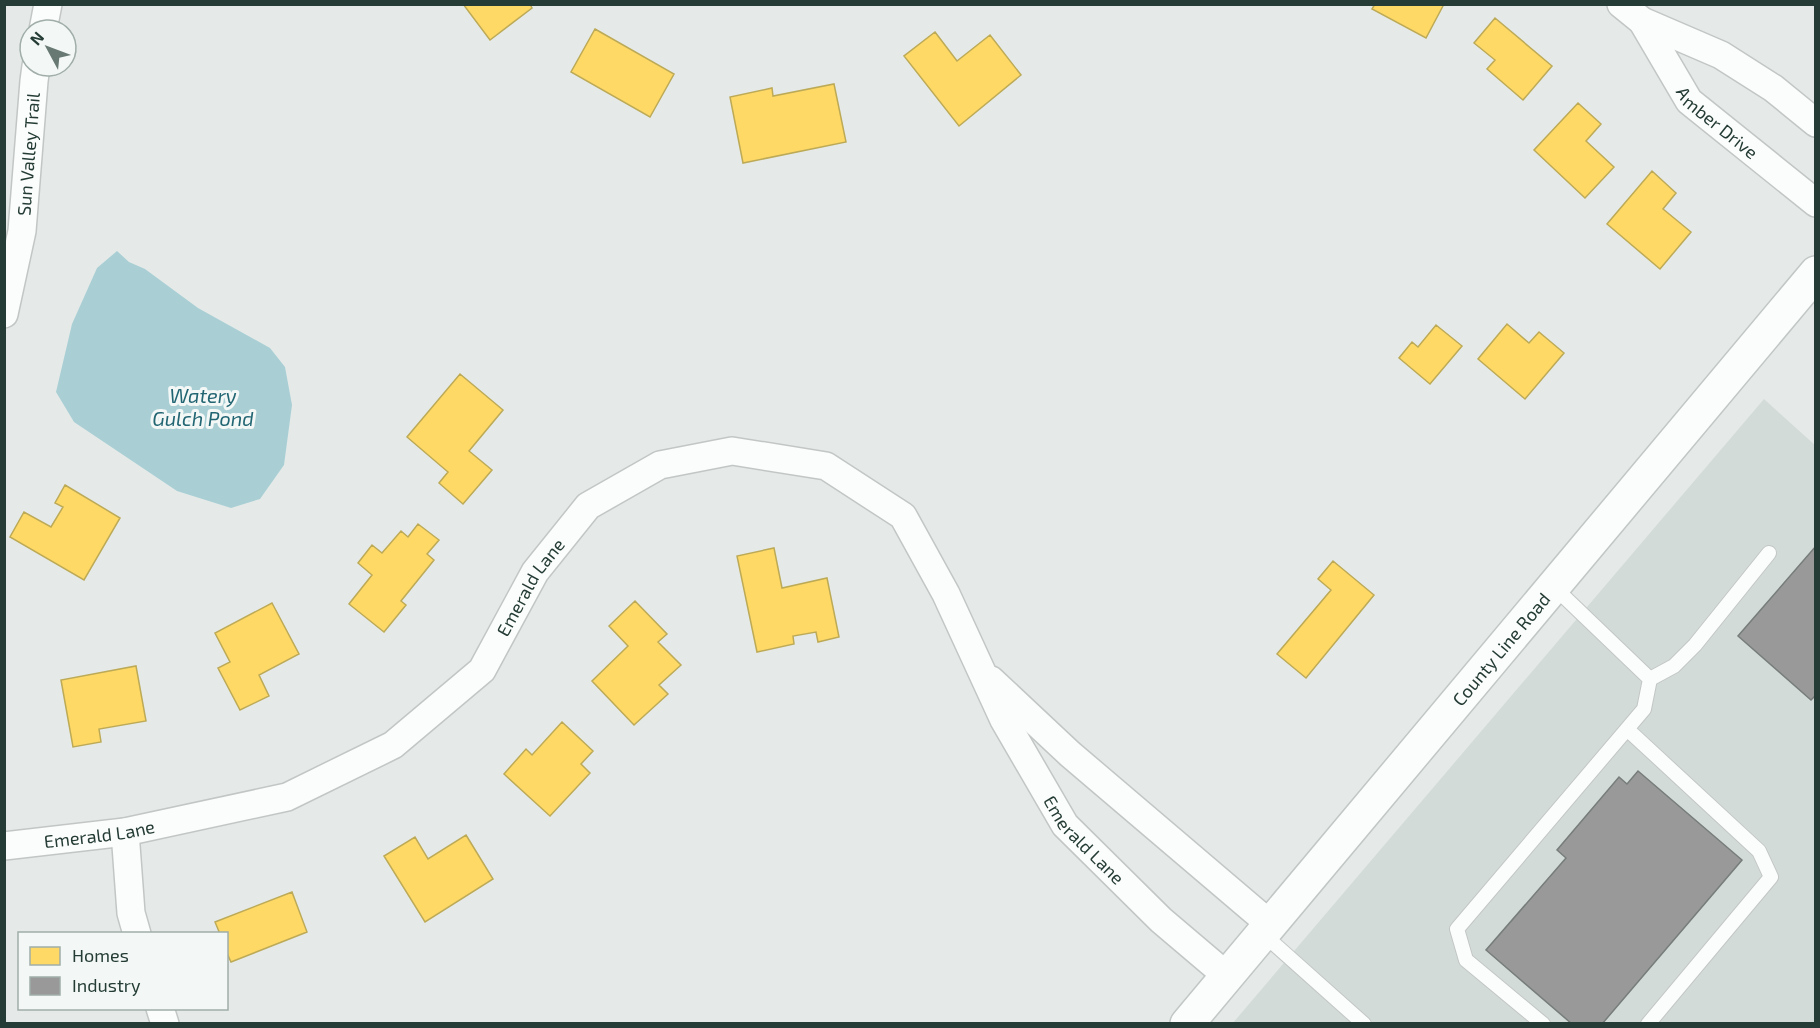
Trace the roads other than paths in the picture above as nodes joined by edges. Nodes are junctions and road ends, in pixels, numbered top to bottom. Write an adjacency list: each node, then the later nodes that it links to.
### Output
1 (1631, 13): 3 (street, Amber Drive); 4 (street, Amber Drive)
2 (34, 78): 6 (street, Sun Valley Trail)
3 (1815, 123)
4 (1815, 203)
5 (1815, 273): 8 (main road, County Line Road)
6 (4, 314)
7 (1769, 553): 10 (lane)
8 (1554, 586): 10 (lane); 14 (main road, County Line Road)
9 (981, 671): 12 (street, Emerald Lane); 14 (street, Emerald Lane); 16 (street, Emerald Lane)
10 (1650, 679): 11 (lane)
11 (1627, 729): 19 (lane); 20 (lane)
12 (125, 832): 13 (street, Emerald Lane); 15 (street)
13 (4, 846)
14 (1267, 930): 16 (main road, County Line Road); 18 (lane)
15 (137, 932)
16 (1227, 976): 17 (main road, County Line Road)
17 (1187, 1023)
18 (1364, 1023)
19 (1543, 1023)
20 (1648, 1023)

